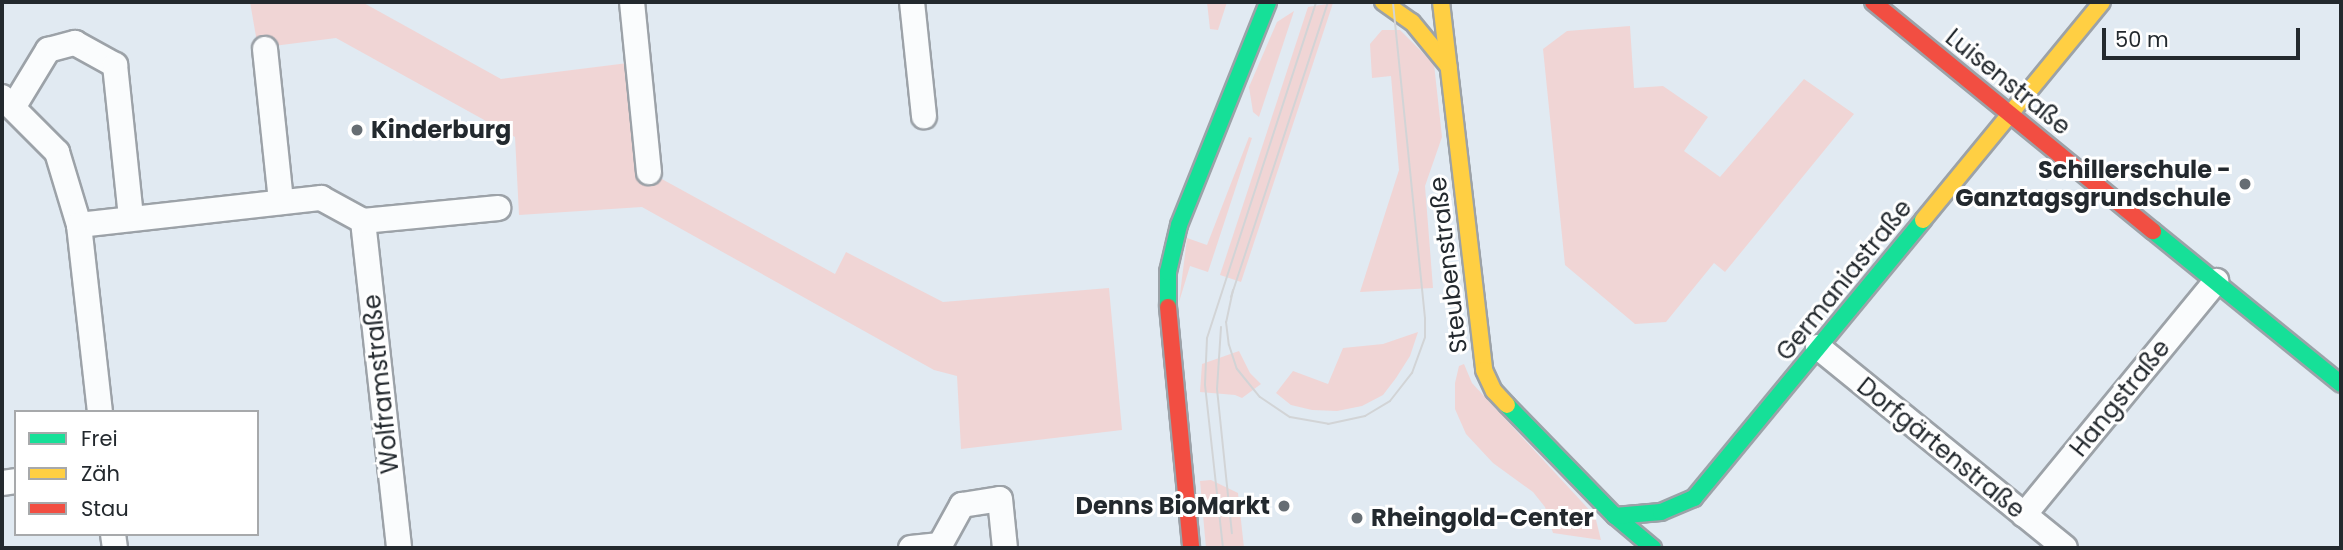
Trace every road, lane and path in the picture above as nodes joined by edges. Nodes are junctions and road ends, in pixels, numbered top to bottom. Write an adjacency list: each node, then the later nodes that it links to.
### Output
1 (632, 2): 13 (street)
2 (912, 2): 12 (street)
3 (1383, 2): 9 (street)
4 (1441, 2): 9 (street, Steubenstraße)
5 (1873, 2): 11 (street, Luisenstraße)
6 (2102, 2): 11 (street, Germaniastraße)
7 (1270, 3): 29 (street)
8 (265, 49): 14 (street)
9 (1449, 66): 24 (street, Steubenstraße)
10 (8, 101): 16 (street); 18 (street)
11 (2010, 113): 19 (street, Luisenstraße); 20 (street, Germaniastraße)
12 (924, 116)
13 (649, 172)
14 (281, 202): 16 (street); 17 (street)
15 (498, 208): 17 (street)
16 (131, 217): 18 (street)
17 (363, 220): 26 (street, Wolframstraße)
18 (79, 225): 22 (street)
19 (2216, 281): 21 (street, Luisenstraße); 23 (street, Hangstraße)
20 (1818, 347): 23 (street, Dorfgärtenstraße); 24 (street, Germaniastraße)
21 (2341, 384)
22 (100, 410)
23 (2024, 515): 31 (street, Dorfgärtenstraße)
24 (1615, 516): 25 (street); 30 (street, Steubenstraße)
25 (1613, 537)
26 (399, 548)
27 (911, 548): 28 (street)
28 (1005, 548)
29 (1191, 548)
30 (1653, 548)
31 (2065, 548)

